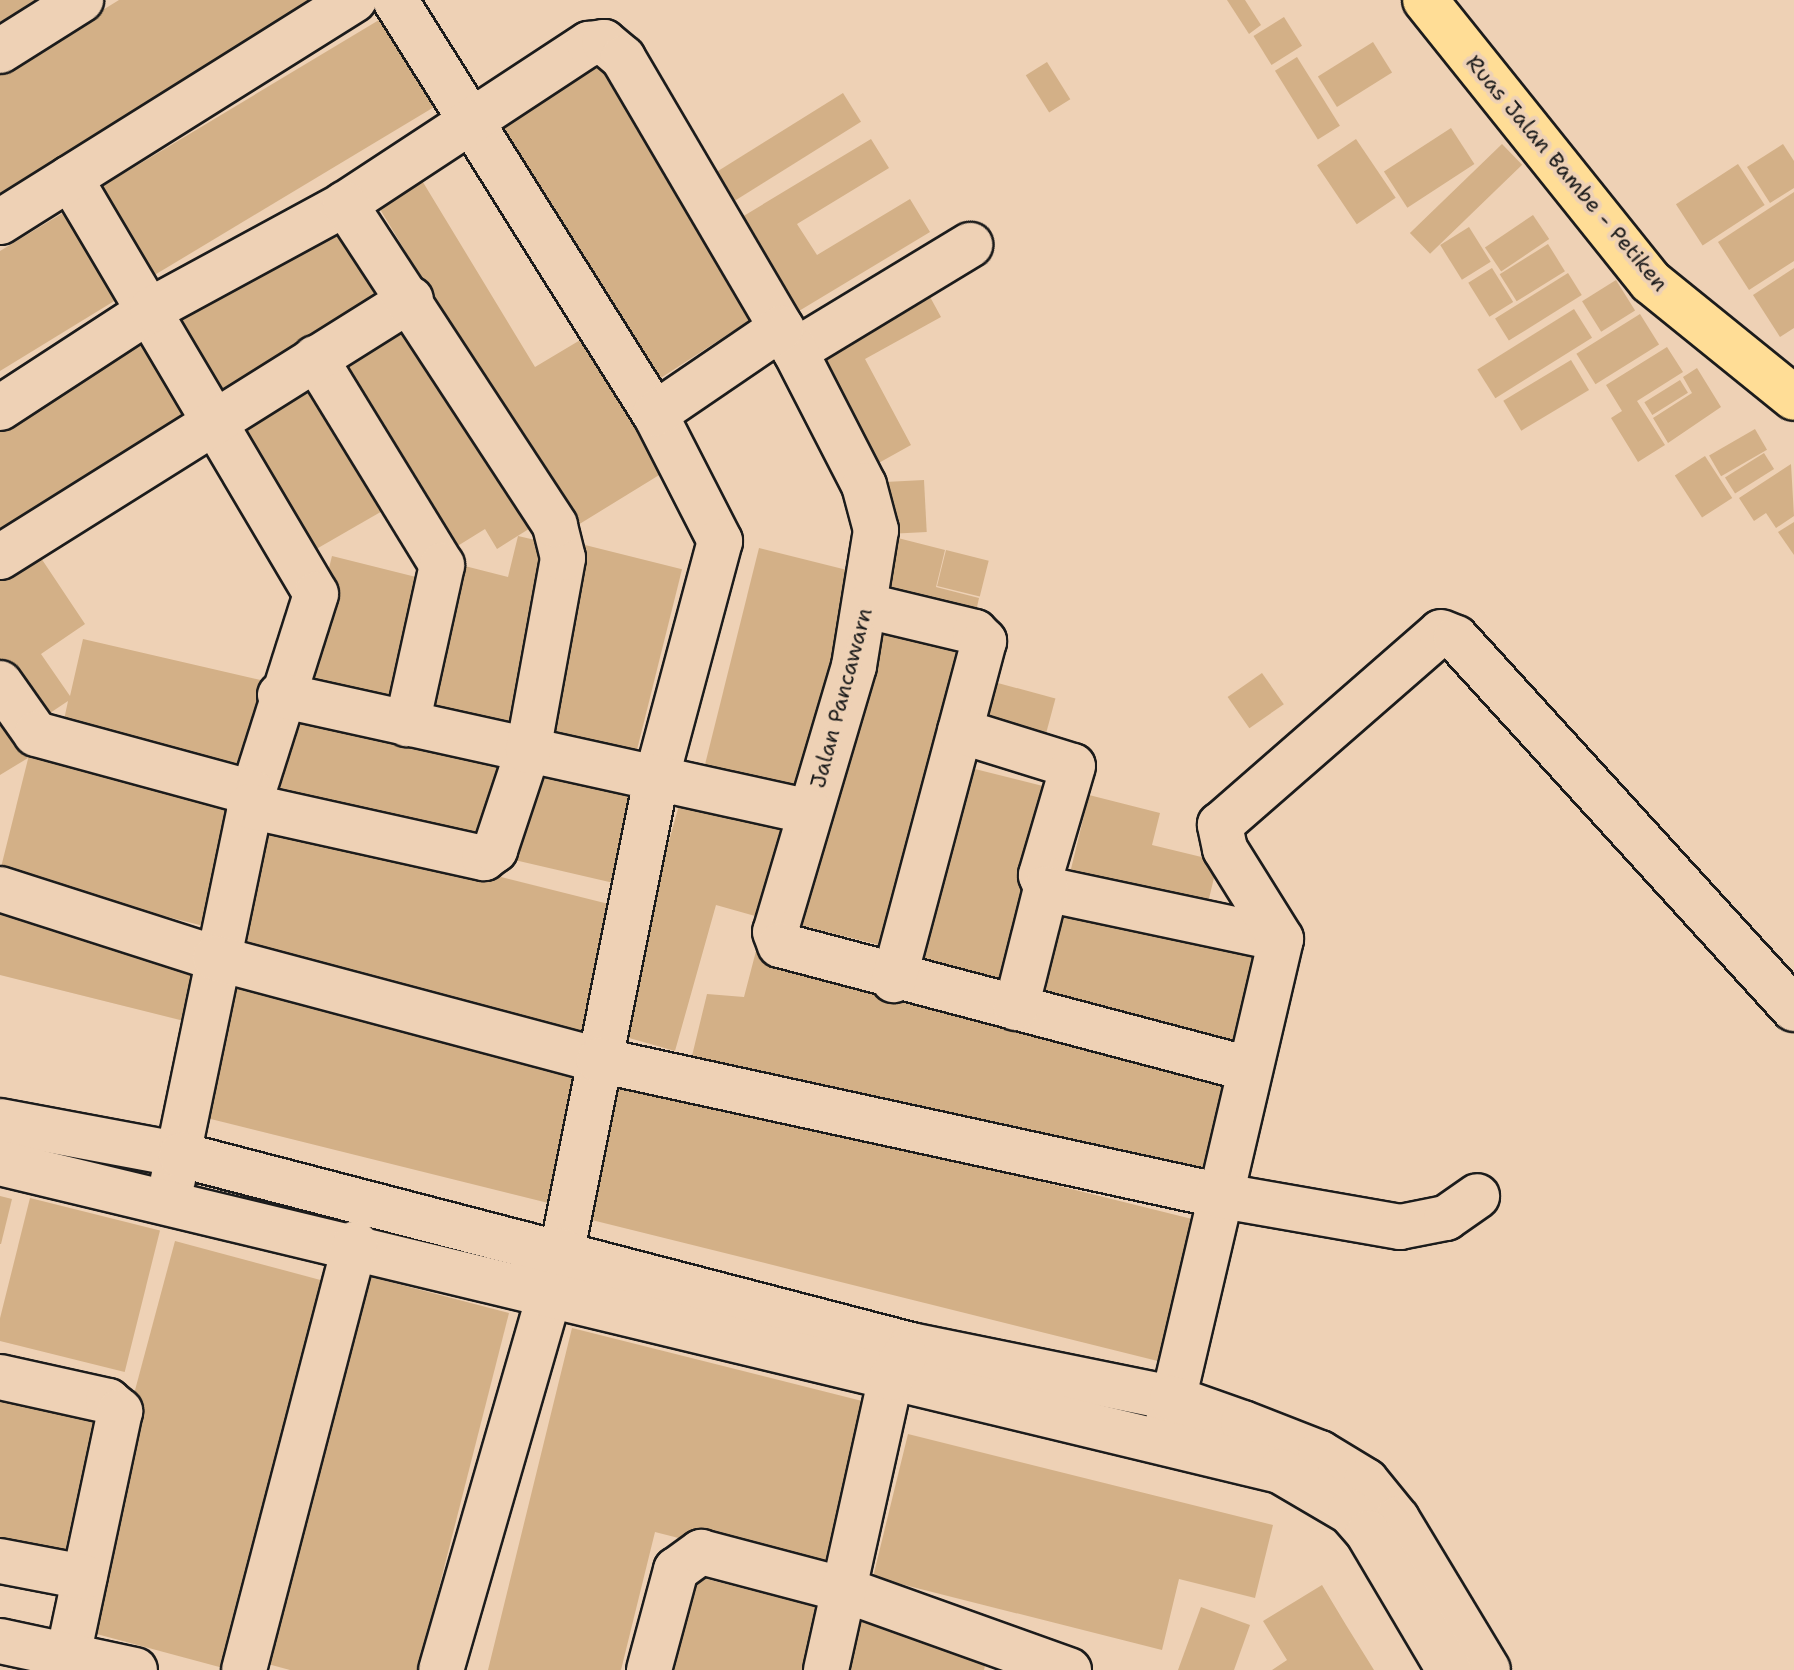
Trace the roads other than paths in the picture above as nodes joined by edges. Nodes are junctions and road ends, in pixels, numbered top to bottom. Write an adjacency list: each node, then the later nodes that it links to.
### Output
1 (81, 0): 5 (street)
2 (354, 0): 7 (street)
3 (395, 0): 6 (street)
4 (1425, 0): 15 (main road, Ruas Jalan Bambe - Petiken)
5 (0, 51)
6 (474, 120): 8 (street); 13 (street, Jalan Pancawarn); 17 (street)
7 (70, 178): 9 (street); 12 (street)
8 (345, 204): 11 (street); 12 (street)
9 (0, 222)
10 (970, 245): 13 (street)
11 (411, 299): 14 (street); 25 (street)
12 (152, 309): 16 (street); 18 (street)
13 (788, 340): 17 (street); 20 (street, Jalan Pancawarn)
14 (315, 358): 18 (street); 23 (street)
15 (1794, 398)
16 (0, 408)
17 (655, 414): 26 (street)
18 (216, 418): 19 (street); 22 (street)
19 (0, 557)
20 (867, 606): 24 (street); 28 (street, Jalan Pancawarn)
21 (0, 683): 27 (street)
22 (280, 695): 23 (street); 27 (street)
23 (407, 724): 25 (street)
24 (960, 731): 30 (street); 33 (street)
25 (528, 751): 26 (street); 27 (street)
26 (656, 780): 28 (street); 36 (street)
27 (251, 800): 32 (street)
28 (810, 812): 33 (street, Jalan Pancawarn)
29 (0, 889): 32 (street)
30 (1046, 889): 31 (street); 34 (street)
31 (1281, 939): 35 (street); 37 (street)
32 (215, 958): 36 (street); 39 (street)
33 (894, 980): 34 (street, Jalan Pancawarn)
34 (1016, 1008): 37 (street, Jalan Pancawarn)
35 (1794, 1009)
36 (599, 1060): 41 (street); 45 (street)
37 (1250, 1069): 41 (street)
38 (0, 1121): 39 (street)
39 (181, 1155): 43 (street); 45 (street)
40 (0, 1163): 43 (street)
41 (1217, 1195): 42 (street); 48 (street)
42 (1477, 1196)
43 (168, 1200): 44 (street)
44 (355, 1243): 45 (street); 57 (street)
45 (556, 1270): 46 (street); 58 (street)
46 (901, 1362): 48 (street); 49 (street); 52 (street)
47 (0, 1377): 51 (street)
48 (1172, 1398): 49 (street); 63 (street)
49 (1164, 1442): 62 (street)
50 (0, 1561): 51 (street)
51 (84, 1577): 54 (street)
52 (845, 1590): 55 (street); 59 (street); 60 (street)
53 (0, 1641): 54 (street)
54 (68, 1656): 56 (street)
55 (1015, 1660): 61 (street)
56 (135, 1670)
57 (244, 1670)
58 (441, 1670)
59 (649, 1670)
60 (826, 1670)
61 (1069, 1670)
62 (1449, 1670)
63 (1488, 1670)

